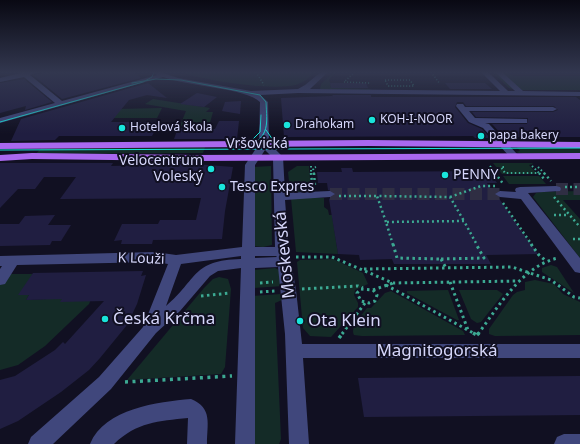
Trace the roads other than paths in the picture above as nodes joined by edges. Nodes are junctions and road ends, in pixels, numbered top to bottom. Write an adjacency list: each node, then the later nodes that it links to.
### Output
1 (50, 93): 10 (street)
2 (111, 93): 10 (street)
3 (251, 93): 4 (street); 18 (street)
4 (258, 93)
5 (418, 93): 6 (street)
6 (507, 94): 7 (street)
7 (522, 94): 8 (street)
8 (538, 94): 9 (street)
9 (580, 94)
10 (64, 103): 12 (street)
11 (553, 109): 13 (street)
12 (21, 115): 14 (street); 16 (street)
13 (472, 120): 15 (street); 17 (street)
14 (1, 121)
15 (524, 121)
16 (0, 132)
17 (501, 142): 18 (main road, Vršovická); 19 (main road, Vršovická); 21 (street)
18 (264, 144): 20 (main road, Vršovická); 24 (street, Moskevská); 25 (street)
19 (580, 145)
20 (0, 146)
21 (514, 156): 22 (main road, Vršovická); 25 (main road, Vršovická)
22 (580, 156)
23 (0, 158): 24 (main road, Vršovická)
24 (253, 158): 25 (main road, Vršovická); 32 (street, Moskevská)
25 (278, 158): 30 (street, Moskevská)
26 (552, 189): 27 (street)
27 (522, 193): 29 (street); 35 (street)
28 (334, 195): 30 (street)
29 (498, 195)
30 (279, 197): 31 (street, Moskevská)
31 (286, 257): 32 (street, K Louži); 38 (street, Moskevská)
32 (249, 258): 33 (street, K Louži); 37 (street); 43 (street, Moskevská)
33 (176, 260): 34 (street, K Louži); 37 (street)
34 (7, 261): 36 (street)
35 (576, 263)
36 (0, 280)
37 (149, 330): 40 (street)
38 (293, 351): 39 (street, Magnitogorská); 44 (street, Moskevská)
39 (580, 351)
40 (38, 444)
41 (100, 444): 42 (street)
42 (197, 444)
43 (245, 444)
44 (298, 444)
45 (564, 444): 46 (street)
46 (580, 444)

